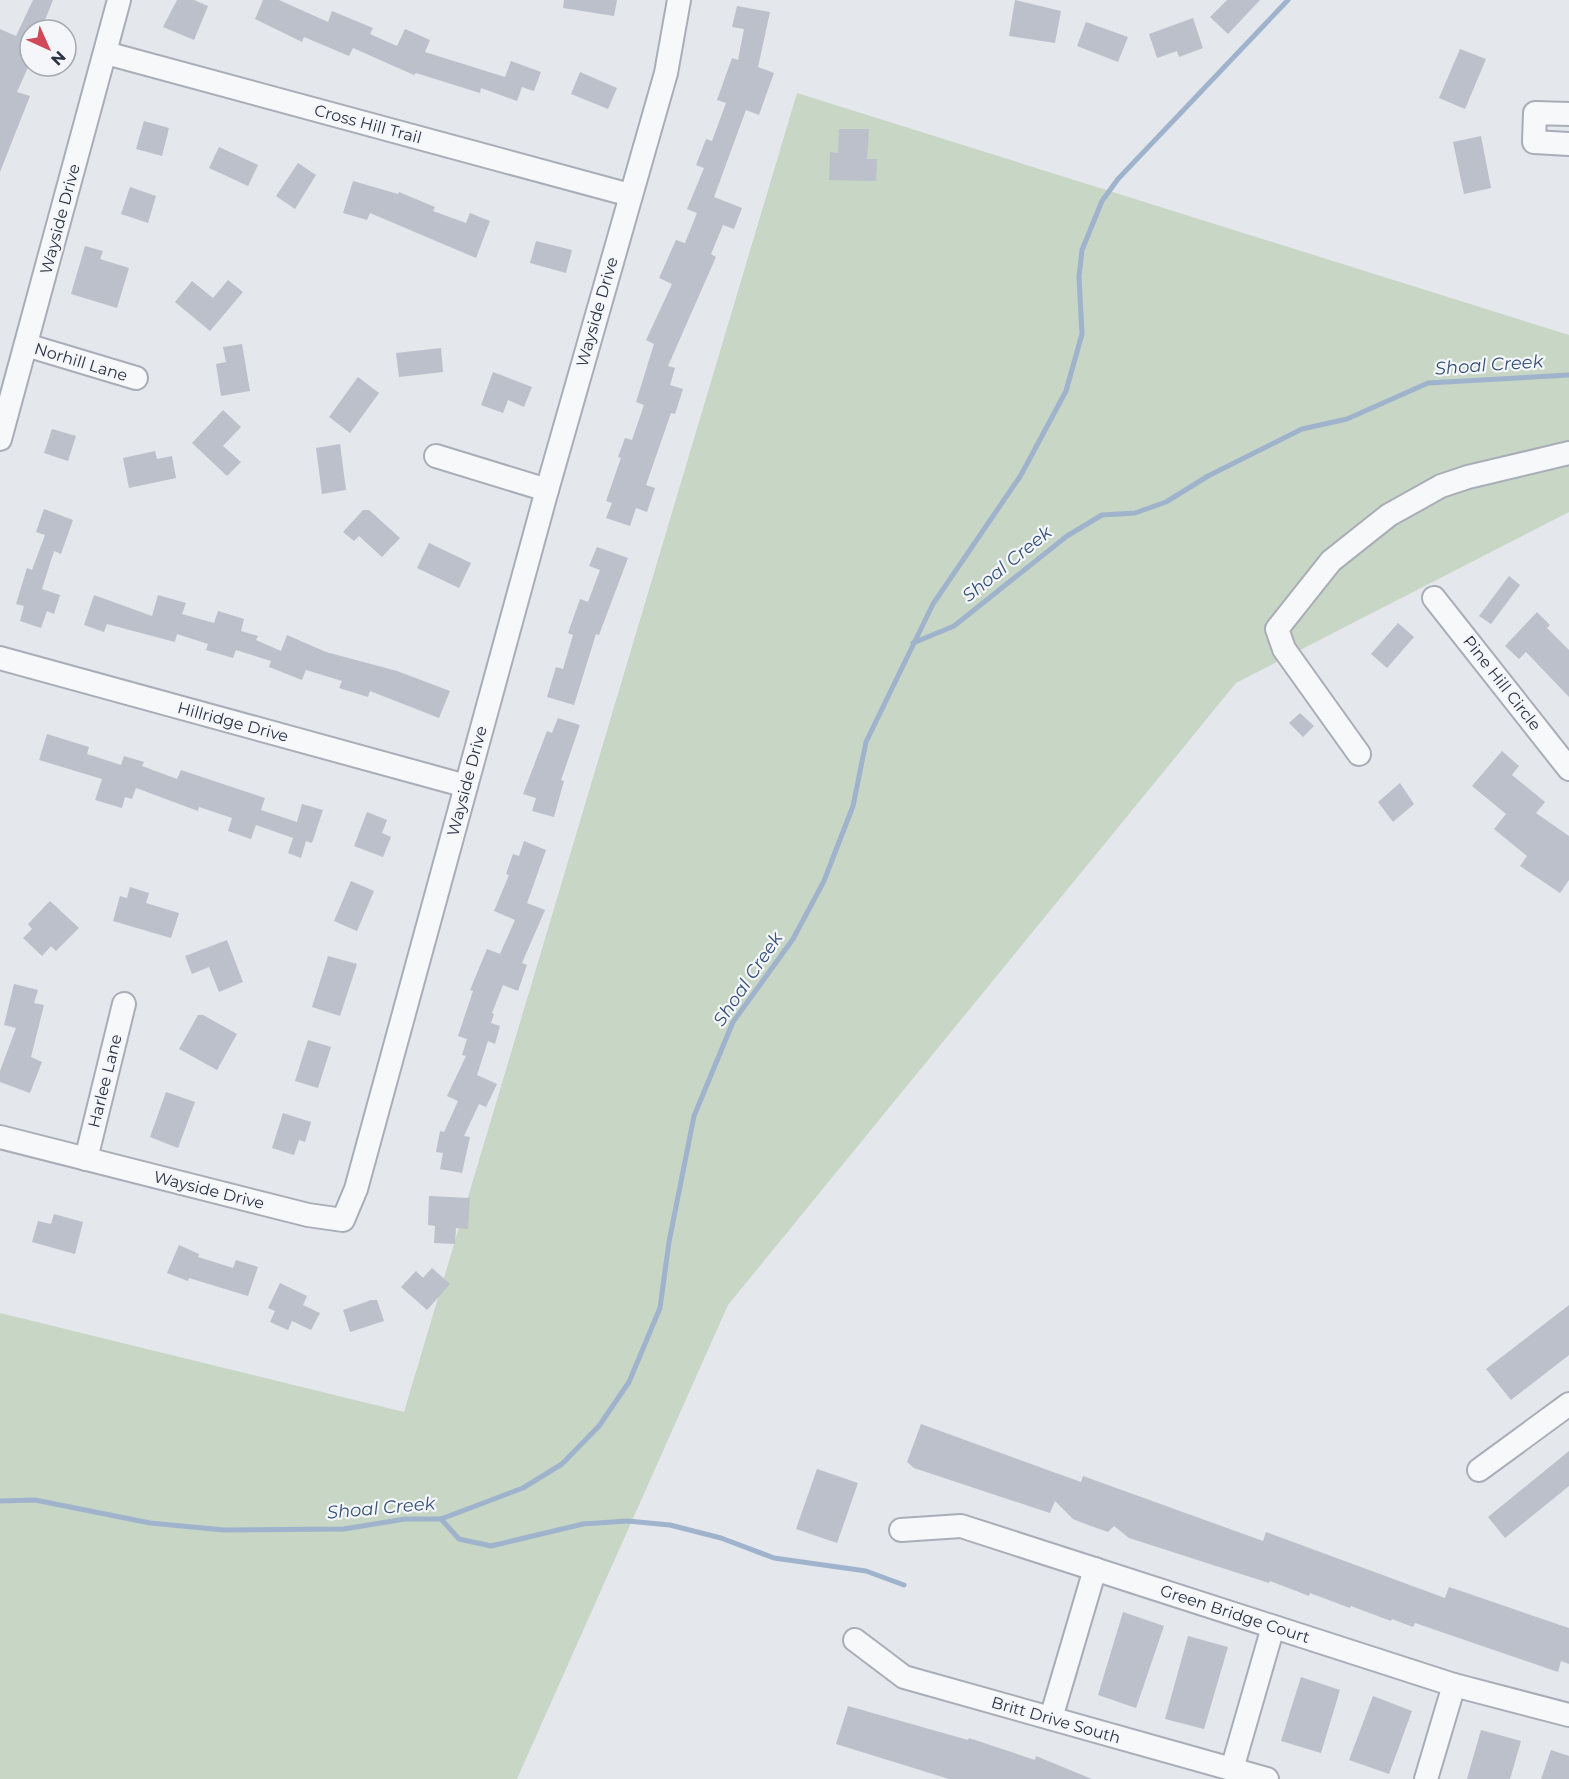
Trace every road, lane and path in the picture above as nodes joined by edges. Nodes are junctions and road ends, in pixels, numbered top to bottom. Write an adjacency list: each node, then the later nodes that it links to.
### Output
1 (119, 0): 3 (street, Wayside Drive)
2 (679, 0): 6 (street, Wayside Drive)
3 (105, 53): 6 (street, Cross Hill Trail); 7 (street, Wayside Drive)
4 (1569, 114): 5 (street)
5 (1569, 144)
6 (630, 195): 12 (street, Wayside Drive)
7 (26, 345): 8 (street, Norhill Lane); 9 (street, Wayside Drive)
8 (136, 378)
9 (0, 439)
10 (1569, 453): 15 (street)
11 (436, 456): 12 (street)
12 (547, 490): 17 (street, Wayside Drive)
13 (1434, 598): 16 (street, Pine Hill Circle)
14 (0, 658): 17 (street, Hillridge Drive)
15 (1359, 754)
16 (1569, 769)
17 (466, 786): 20 (street, Wayside Drive)
18 (124, 1004): 20 (street, Harlee Lane)
19 (0, 1137): 20 (street, Wayside Drive)
20 (86, 1159)
21 (1569, 1404): 22 (street)
22 (1479, 1470)
23 (901, 1530): 24 (street, Green Bridge Court)
24 (1095, 1569): 25 (street, Green Bridge Court); 29 (street)
25 (1274, 1627): 27 (street, Green Bridge Court); 30 (street)
26 (855, 1640): 29 (street, Britt Drive South)
27 (1454, 1685): 28 (street, Green Bridge Court); 32 (street)
28 (1569, 1715)
29 (1051, 1718): 30 (street, Britt Drive South)
30 (1232, 1769): 31 (street, Britt Drive South)
31 (1268, 1779)
32 (1426, 1779)

